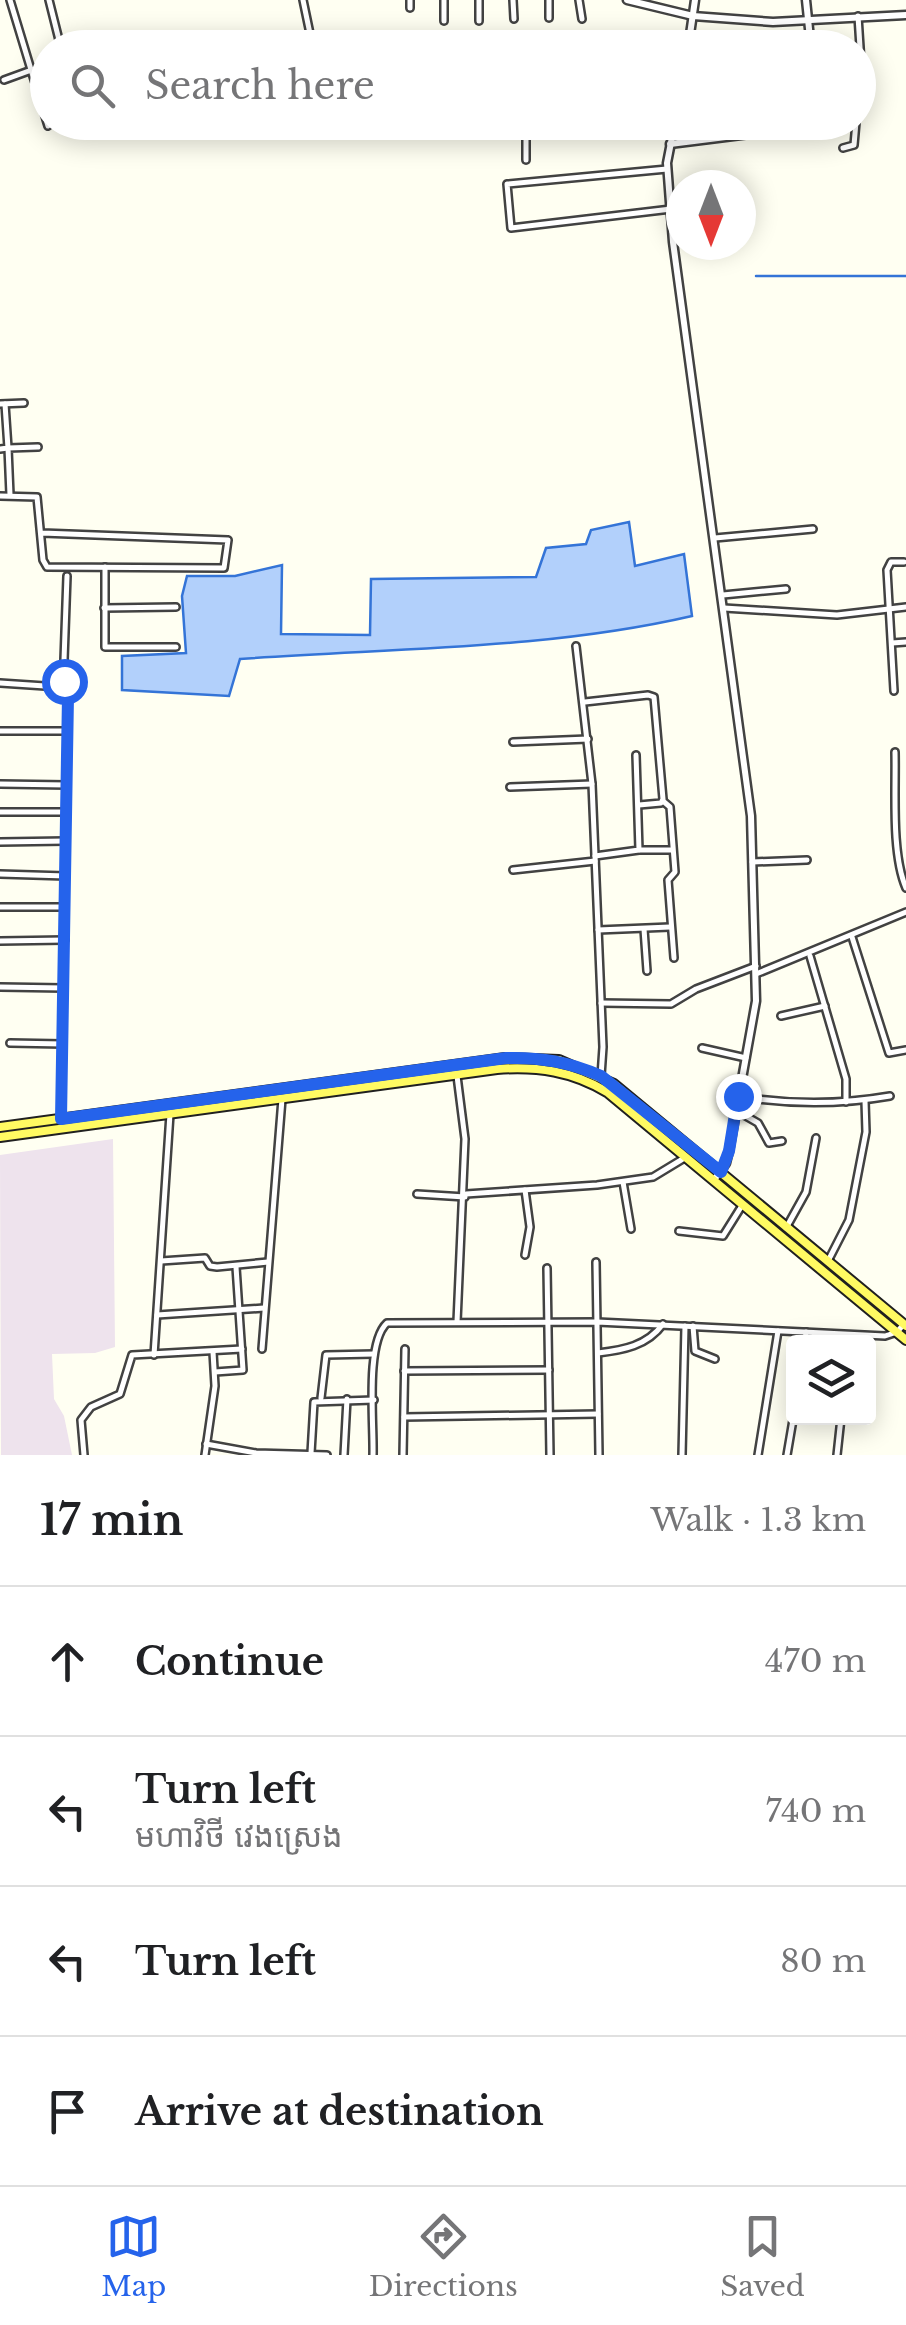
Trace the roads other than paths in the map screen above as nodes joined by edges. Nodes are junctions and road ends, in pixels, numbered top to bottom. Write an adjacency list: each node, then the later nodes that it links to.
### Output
1 (10, 0): 26 (street)
2 (49, 0): 21 (street)
3 (303, 0): 22 (street)
4 (444, 0): 18 (street)
5 (479, 0): 19 (street)
6 (513, 0): 16 (street)
7 (549, 0): 15 (street)
8 (579, 0): 17 (street)
9 (627, 0): 13 (street)
10 (695, 0): 13 (street)
11 (806, 0): 20 (street)
12 (906, 15): 14 (street)
13 (693, 16): 20 (street); 23 (street)
14 (858, 16): 20 (street); 25 (street)
15 (548, 18)
16 (514, 19)
17 (582, 19)
18 (444, 20)
19 (479, 20)
20 (808, 22): 24 (street)
21 (56, 30)
22 (309, 30)
23 (691, 30)
24 (809, 30)
25 (859, 30)
26 (30, 71): 27 (street)
27 (4, 80)
28 (526, 140): 34 (street)
29 (671, 140): 32 (street)
30 (702, 140): 32 (street)
31 (854, 140): 33 (street)
32 (670, 144): 35 (street)
33 (843, 148)
34 (526, 160)
35 (668, 169): 36 (street)
36 (666, 210)
37 (678, 260): 46 (street)
38 (24, 402): 39 (street)
39 (2, 404): 41 (street)
40 (38, 446): 41 (street)
41 (4, 448): 43 (street)
42 (0, 496): 43 (street)
43 (10, 496): 45 (street)
44 (813, 529): 46 (street)
45 (42, 533): 48 (street); 48 (street)
46 (715, 538): 51 (street)
47 (904, 562): 56 (street)
48 (106, 567): 54 (street)
49 (67, 576): 62 (street)
50 (786, 589): 51 (street)
51 (723, 595): 55 (street)
52 (176, 607): 54 (street)
53 (906, 607): 56 (street)
54 (104, 608): 59 (street)
55 (724, 608): 56 (street); 85 (street)
56 (890, 608): 58 (street)
57 (906, 642): 58 (street)
58 (892, 643): 63 (street)
59 (176, 646)
60 (576, 646): 64 (street)
61 (0, 683): 62 (street)
62 (63, 689): 65 (street)
63 (894, 691)
64 (585, 702): 67 (street); 75 (street)
65 (68, 730): 66 (street); 73 (street)
66 (0, 732)
67 (588, 739): 68 (street); 72 (street)
68 (513, 742)
69 (895, 752): 89 (street)
70 (636, 755): 76 (street)
71 (0, 784): 73 (street)
72 (592, 784): 74 (street); 83 (street)
73 (68, 785): 78 (street)
74 (510, 787)
75 (663, 801): 76 (street); 82 (street)
76 (639, 804): 81 (street)
77 (0, 812): 78 (street)
78 (66, 812): 80 (street)
79 (0, 842): 80 (street)
80 (66, 842): 88 (street)
81 (639, 850): 82 (street); 83 (street)
82 (672, 850): 93 (street)
83 (595, 859): 86 (street); 95 (street)
84 (807, 860): 85 (street)
85 (752, 862): 101 (street)
86 (513, 870)
87 (0, 874): 88 (street)
88 (66, 876): 91 (street)
89 (906, 888)
90 (0, 907): 91 (street)
91 (65, 907): 98 (street)
92 (906, 912): 96 (street)
93 (672, 926): 94 (street); 100 (street)
94 (644, 929): 95 (street); 102 (street)
95 (598, 930): 105 (street)
96 (852, 937): 99 (street); 111 (street)
97 (0, 940): 98 (street)
98 (65, 940): 104 (street)
99 (809, 954): 101 (street); 106 (street)
100 (674, 958)
101 (756, 970): 105 (street); 112 (street)
102 (647, 971)
103 (0, 987): 104 (street)
104 (64, 988): 109 (street)
105 (601, 1003): 114 (street)
106 (825, 1006): 107 (street); 119 (street)
107 (782, 1016)
108 (10, 1043): 109 (street)
109 (63, 1044): 122 (street)
110 (702, 1048): 112 (street)
111 (906, 1050)
112 (746, 1058): 115 (street)
113 (456, 1069): 114 (main road); 117 (main road); 120 (main road); 126 (main road); 132 (street)
114 (601, 1076): 127 (main road)
115 (738, 1096): 119 (street); 121 (street)
116 (890, 1096): 118 (street)
117 (282, 1098): 120 (main road); 140 (street)
118 (866, 1101): 119 (street); 139 (street)
119 (846, 1102)
120 (169, 1109): 122 (main road); 123 (main road); 138 (street)
121 (736, 1111): 125 (street); 127 (street)
122 (61, 1119): 123 (main road)
123 (0, 1132)
124 (816, 1138): 134 (street)
125 (782, 1141)
126 (686, 1157): 128 (main road); 129 (street)
127 (721, 1172): 128 (street); 134 (main road)
128 (714, 1180): 133 (main road)
129 (624, 1182): 130 (street); 135 (street)
130 (525, 1190): 132 (street); 137 (street)
131 (417, 1194): 132 (street)
132 (465, 1196): 147 (street)
133 (742, 1204): 136 (street); 156 (main road)
134 (786, 1228): 139 (main road)
135 (630, 1229)
136 (679, 1231)
137 (525, 1255)
138 (161, 1261): 142 (street); 146 (street)
139 (828, 1261): 151 (main road)
140 (268, 1262): 142 (street); 145 (street)
141 (596, 1262): 149 (street)
142 (236, 1267): 144 (street)
143 (547, 1268): 148 (street)
144 (240, 1308): 145 (street); 146 (street); 160 (street)
145 (264, 1308): 161 (street)
146 (157, 1316): 166 (street)
147 (457, 1322): 148 (street); 165 (street)
148 (548, 1322): 149 (street); 168 (street)
149 (597, 1322): 150 (street); 164 (street)
150 (664, 1324): 152 (street); 164 (street)
151 (905, 1325): 156 (street)
152 (685, 1326): 153 (street); 189 (street)
153 (693, 1326): 154 (street); 167 (street)
154 (778, 1330): 155 (street); 190 (street)
155 (806, 1332): 157 (street); 158 (street)
156 (897, 1332): 157 (street); 159 (main road)
157 (851, 1334)
158 (805, 1335)
159 (906, 1340)
160 (242, 1348): 163 (street); 170 (street)
161 (262, 1349)
162 (405, 1349): 169 (street)
163 (213, 1352): 166 (street); 170 (street)
164 (598, 1353): 174 (street)
165 (374, 1354): 171 (street); 173 (street)
166 (154, 1355): 181 (street)
167 (715, 1358)
168 (549, 1370): 169 (street); 175 (street)
169 (404, 1371): 176 (street)
170 (214, 1372): 179 (street)
171 (321, 1399): 172 (street); 180 (street)
172 (347, 1400): 173 (street); 184 (street)
173 (374, 1400): 185 (street)
174 (598, 1414): 175 (street); 188 (street)
175 (549, 1415): 176 (street); 187 (street)
176 (404, 1417): 186 (street)
177 (792, 1425): 191 (street)
178 (840, 1425): 192 (street)
179 (206, 1444): 180 (street); 182 (street)
180 (311, 1454): 183 (street)
181 (84, 1455)
182 (204, 1455)
183 (328, 1455)
184 (344, 1455)
185 (373, 1455)
186 (403, 1455)
187 (550, 1455)
188 (599, 1455)
189 (682, 1455)
190 (758, 1455)
191 (787, 1455)
192 (837, 1455)

